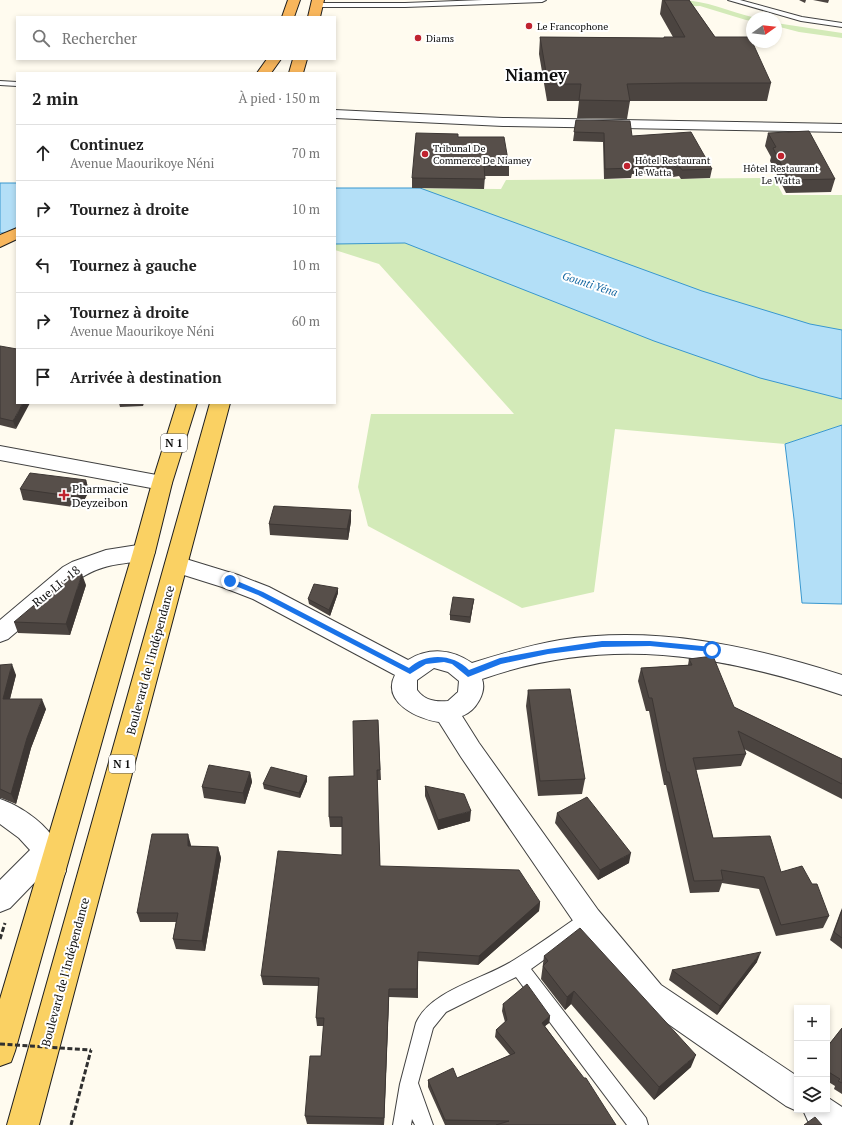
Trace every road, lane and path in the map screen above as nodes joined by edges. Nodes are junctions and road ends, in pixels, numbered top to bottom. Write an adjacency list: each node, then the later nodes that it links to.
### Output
1 (294, 0): 6 (highway)
2 (542, 0): 4 (lane)
3 (732, 0): 7 (lane)
4 (442, 2): 5 (lane)
5 (316, 7)
6 (288, 16)
7 (842, 24)
8 (274, 60): 10 (highway)
9 (300, 60): 11 (highway)
10 (265, 72)
11 (296, 72)
12 (0, 83): 13 (lane)
13 (16, 84)
14 (336, 101): 16 (street)
15 (336, 114): 16 (street)
16 (408, 116): 17 (street)
17 (842, 128)
18 (16, 234): 19 (highway)
19 (0, 242)
20 (187, 404): 23 (main road, N 1)
21 (220, 404): 25 (main road, Boulevard de l'Indépendance / N 1)
22 (0, 453): 23 (street)
23 (162, 483): 24 (main road)
24 (144, 552): 26 (street, Rue LI - 18); 32 (main road)
25 (176, 564): 27 (street); 41 (main road, Boulevard de l'Indépendance / N 1)
26 (0, 633)
27 (410, 671): 28 (street); 30 (street)
28 (468, 674): 29 (street); 30 (street)
29 (842, 685)
30 (446, 712): 34 (street)
31 (0, 810): 32 (street)
32 (49, 862): 33 (street); 37 (main road)
33 (0, 899)
34 (588, 919): 35 (lane); 39 (street)
35 (519, 967): 38 (lane); 45 (lane)
36 (0, 1044): 42 (path, bridge)
37 (0, 1051)
38 (409, 1084): 43 (lane); 44 (lane)
39 (794, 1093)
40 (823, 1113): 46 (street)
41 (23, 1125)
42 (71, 1125)
43 (402, 1125)
44 (424, 1125)
45 (639, 1125)
46 (841, 1125)

